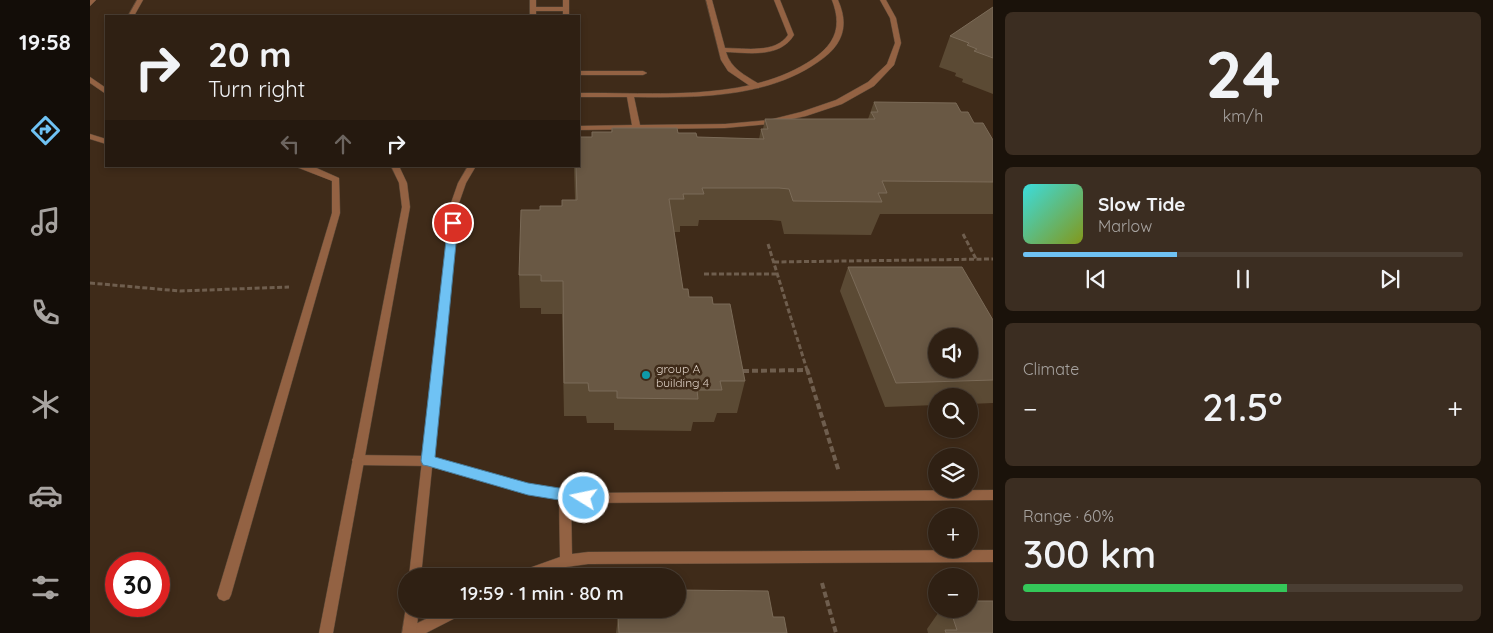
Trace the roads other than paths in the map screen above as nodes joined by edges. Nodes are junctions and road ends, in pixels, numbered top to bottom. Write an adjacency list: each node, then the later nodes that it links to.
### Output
1 (93, 0): 9 (street)
2 (140, 0): 12 (street)
3 (533, 0): 10 (street)
4 (566, 0): 11 (street)
5 (709, 0): 13 (street)
6 (776, 0): 13 (street)
7 (835, 0): 17 (street)
8 (883, 0): 21 (street)
9 (90, 4)
10 (533, 13): 11 (street)
11 (566, 13)
12 (132, 15)
13 (722, 50): 17 (street)
14 (580, 73): 15 (street)
15 (643, 73)
16 (90, 79): 18 (street)
17 (756, 86): 19 (street)
18 (105, 91)
19 (630, 94): 20 (street); 21 (street)
20 (580, 95)
21 (636, 127): 22 (street)
22 (580, 128)
23 (90, 136): 24 (street)
24 (105, 142)
25 (304, 167): 36 (street)
26 (395, 167): 28 (street)
27 (471, 167): 29 (street)
28 (358, 460): 29 (street); 39 (street)
29 (428, 461): 30 (street); 34 (street)
30 (565, 495): 31 (street); 33 (street)
31 (993, 495)
32 (993, 556): 33 (street)
33 (566, 561): 35 (street)
34 (416, 568)
35 (546, 568)
36 (224, 595)
37 (411, 618): 40 (street)
38 (441, 618): 40 (street)
39 (326, 633)
40 (410, 633)

